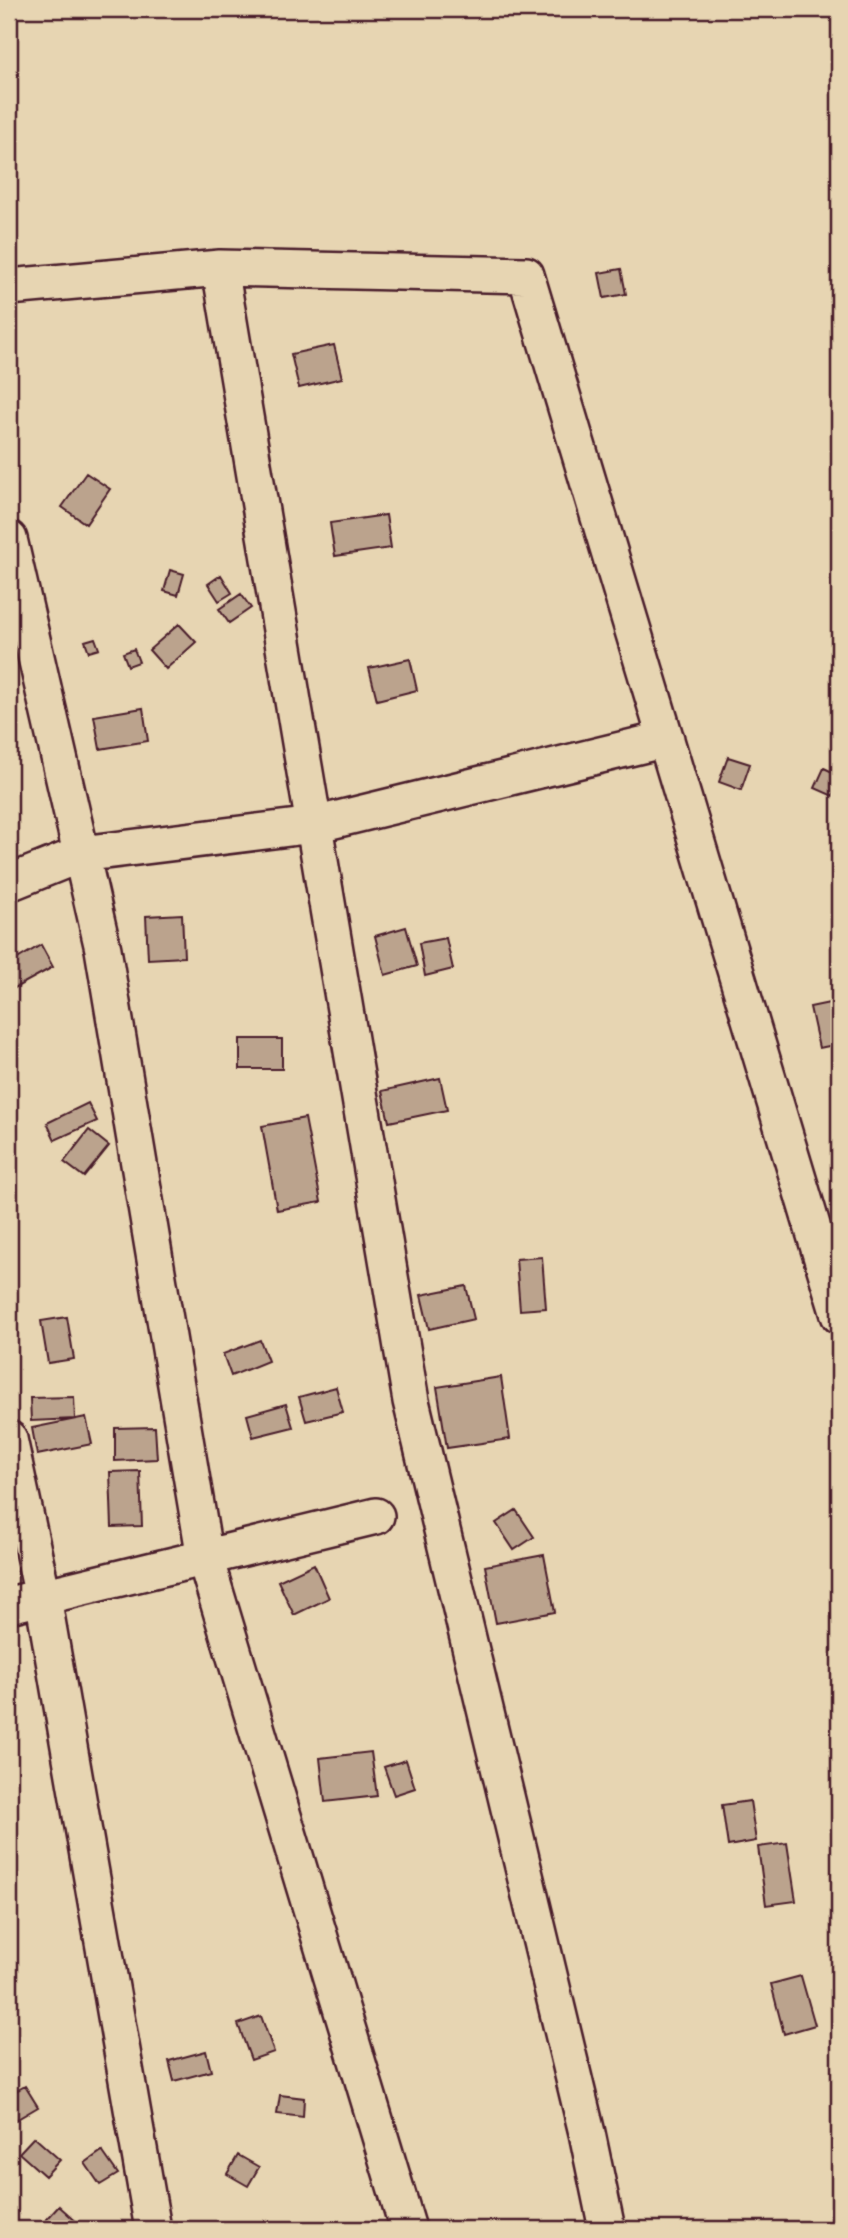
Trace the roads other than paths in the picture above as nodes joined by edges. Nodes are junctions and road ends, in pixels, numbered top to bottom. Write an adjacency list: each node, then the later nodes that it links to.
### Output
1 (220, 268): 2 (street); 4 (street); 5 (street)
2 (9, 286)
3 (9, 539): 6 (street)
4 (666, 739): 5 (street); 8 (street)
5 (314, 825): 6 (street); 16 (street)
6 (81, 854): 7 (street); 11 (street)
7 (9, 883)
8 (839, 1315)
9 (9, 1439): 12 (street)
10 (376, 1516): 11 (street)
11 (205, 1558): 12 (street); 15 (street)
12 (43, 1597): 13 (street); 14 (street)
13 (9, 1605)
14 (153, 2229)
15 (408, 2229)
16 (607, 2229)

